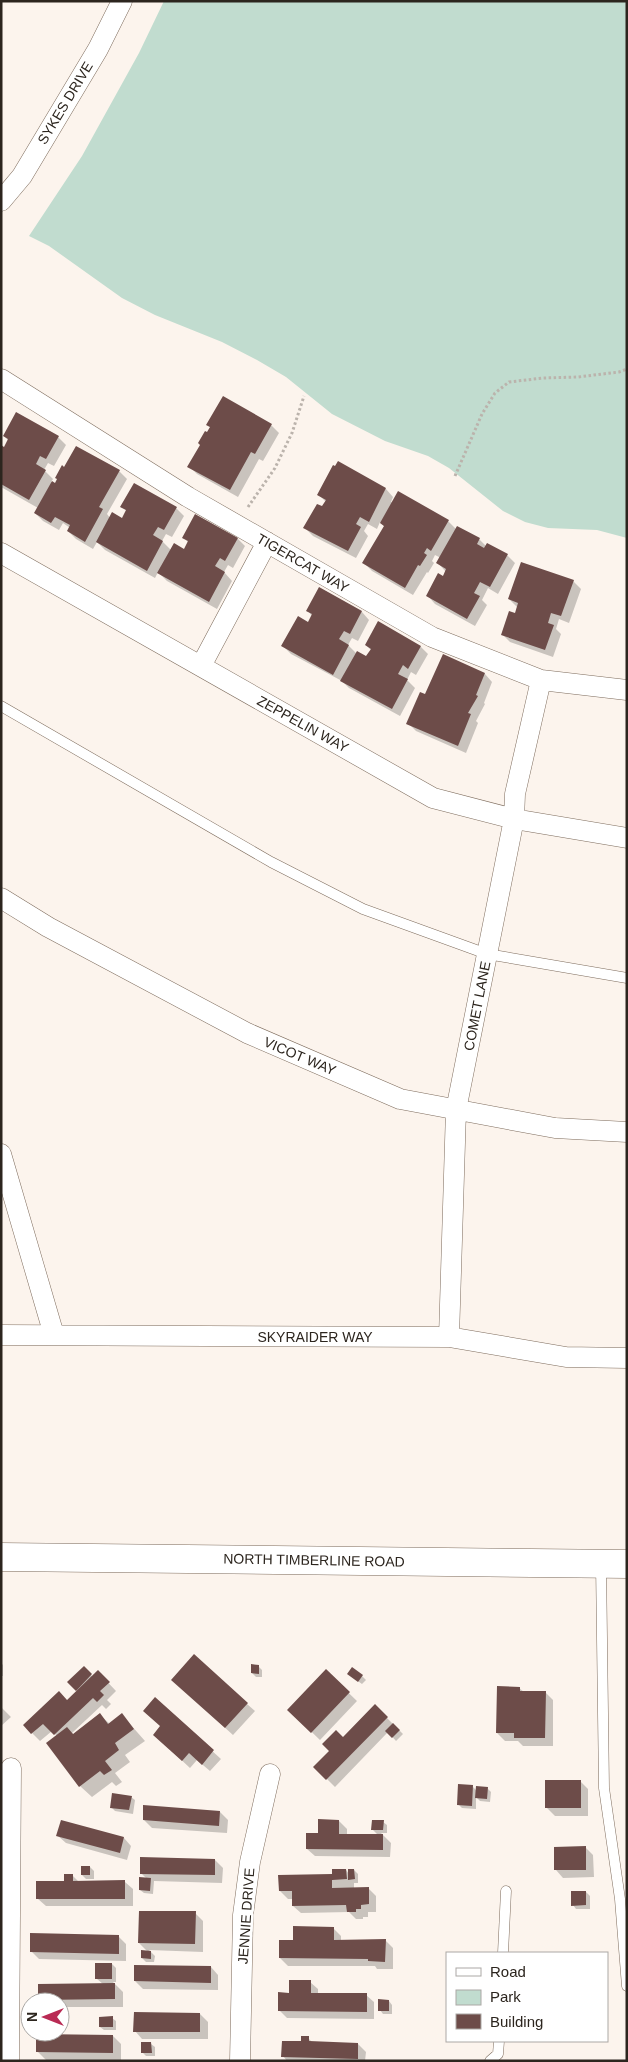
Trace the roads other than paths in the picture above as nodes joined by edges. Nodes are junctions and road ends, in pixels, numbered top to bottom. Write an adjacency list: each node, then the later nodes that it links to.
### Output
1 (122, 1): 2 (street, SYKES DRIVE)
2 (1, 201)
3 (1, 380): 4 (street, TIGERCAT WAY)
4 (267, 542): 6 (street); 7 (street, TIGERCAT WAY)
5 (1, 554): 6 (street, ZEPPELIN WAY)
6 (201, 666): 10 (street, ZEPPELIN WAY)
7 (541, 680): 8 (street, TIGERCAT WAY); 10 (street, COMET LANE)
8 (627, 690)
9 (1, 706): 13 (lane)
10 (514, 819): 11 (street, ZEPPELIN WAY); 13 (street, COMET LANE)
11 (627, 838)
12 (1, 898): 15 (street, VICOT WAY)
13 (487, 954): 14 (lane); 15 (street, COMET LANE)
14 (627, 978)
15 (456, 1110): 16 (street, VICOT WAY); 20 (street, COMET LANE)
16 (627, 1132)
17 (1, 1154): 19 (street)
18 (1, 1335): 19 (street, SKYRAIDER WAY)
19 (54, 1335): 20 (street, SKYRAIDER WAY)
20 (448, 1337): 21 (street, SKYRAIDER WAY)
21 (627, 1358)
22 (1, 1557): 23 (main road, NORTH TIMBERLINE ROAD)
23 (614, 1564): 28 (lane)
24 (11, 1768): 30 (street)
25 (270, 1774): 31 (street, JENNIE DRIVE)
26 (506, 1891): 27 (lane)
27 (503, 1952)
28 (627, 1986)
29 (498, 2042): 32 (lane)
30 (9, 2061)
31 (240, 2061)
32 (490, 2061)

